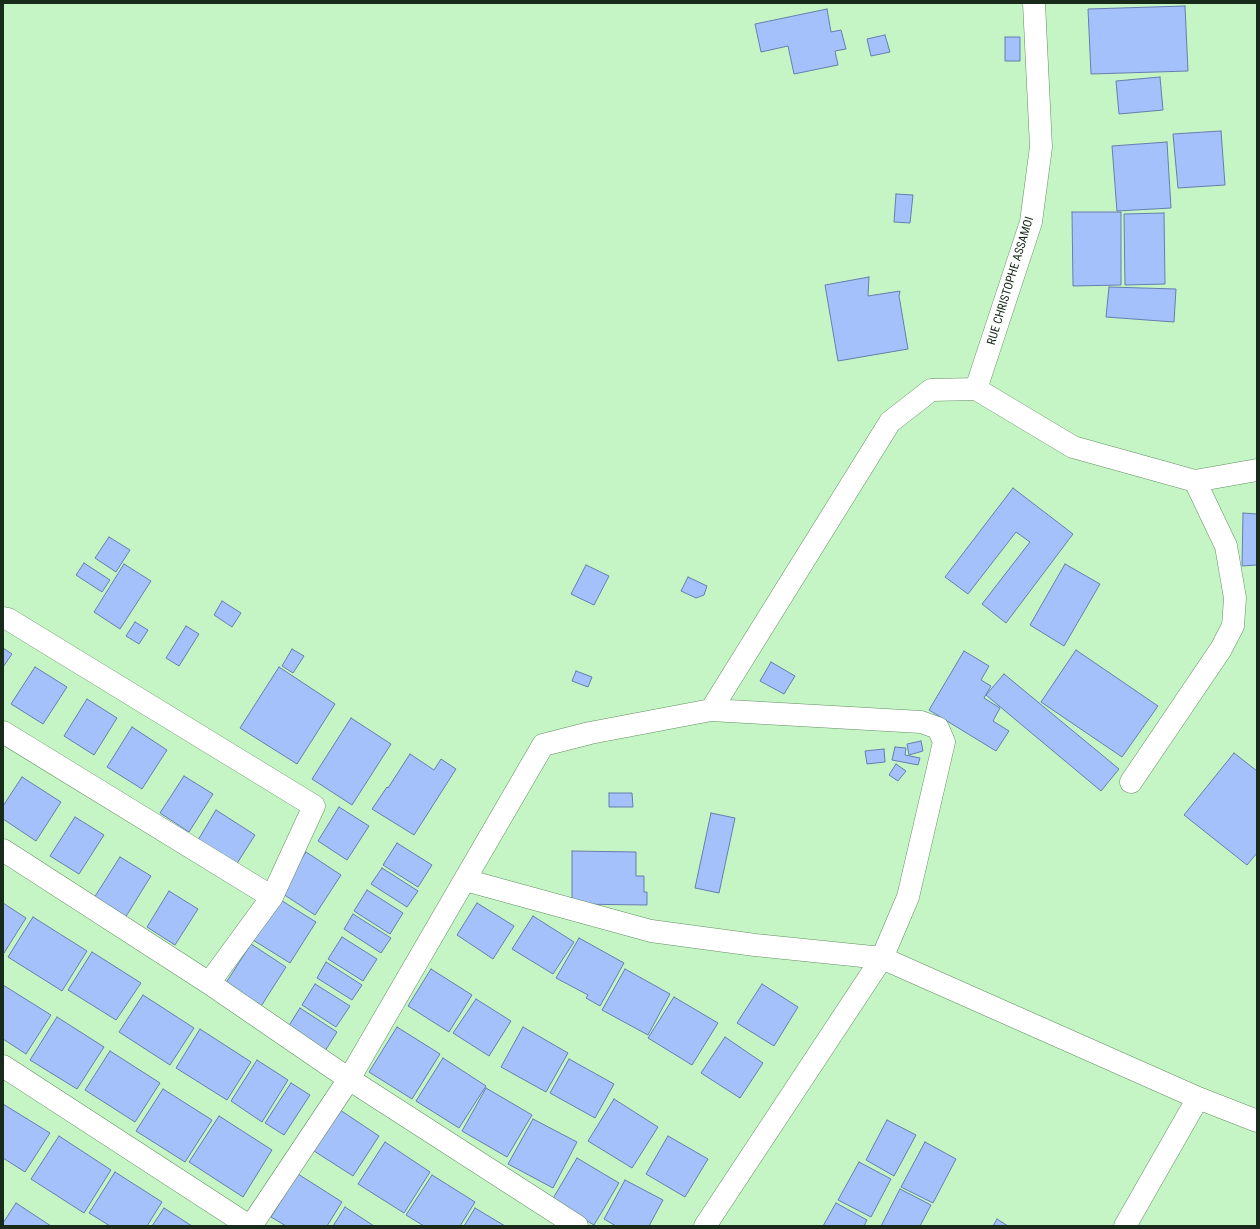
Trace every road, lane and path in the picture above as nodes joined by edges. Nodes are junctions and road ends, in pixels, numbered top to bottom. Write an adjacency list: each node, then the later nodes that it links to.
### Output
1 (1034, 3): 2 (street, RUE CHRISTOPHE ASSAMOI)
2 (976, 389): 4 (street); 6 (street)
3 (1257, 470): 4 (street)
4 (1195, 481): 8 (street)
5 (3, 618): 11 (street)
6 (711, 710): 10 (street); 12 (street)
7 (3, 732): 11 (street)
8 (1131, 782)
9 (3, 850): 13 (street)
10 (465, 880): 12 (street); 15 (street)
11 (272, 897): 13 (street)
12 (882, 958): 16 (street); 20 (street)
13 (209, 984): 15 (street)
14 (3, 1066): 18 (street)
15 (349, 1079): 18 (street); 19 (street)
16 (1198, 1098): 17 (street); 21 (street)
17 (1257, 1121)
18 (250, 1226)
19 (576, 1226)
20 (705, 1226)
21 (1125, 1226)

